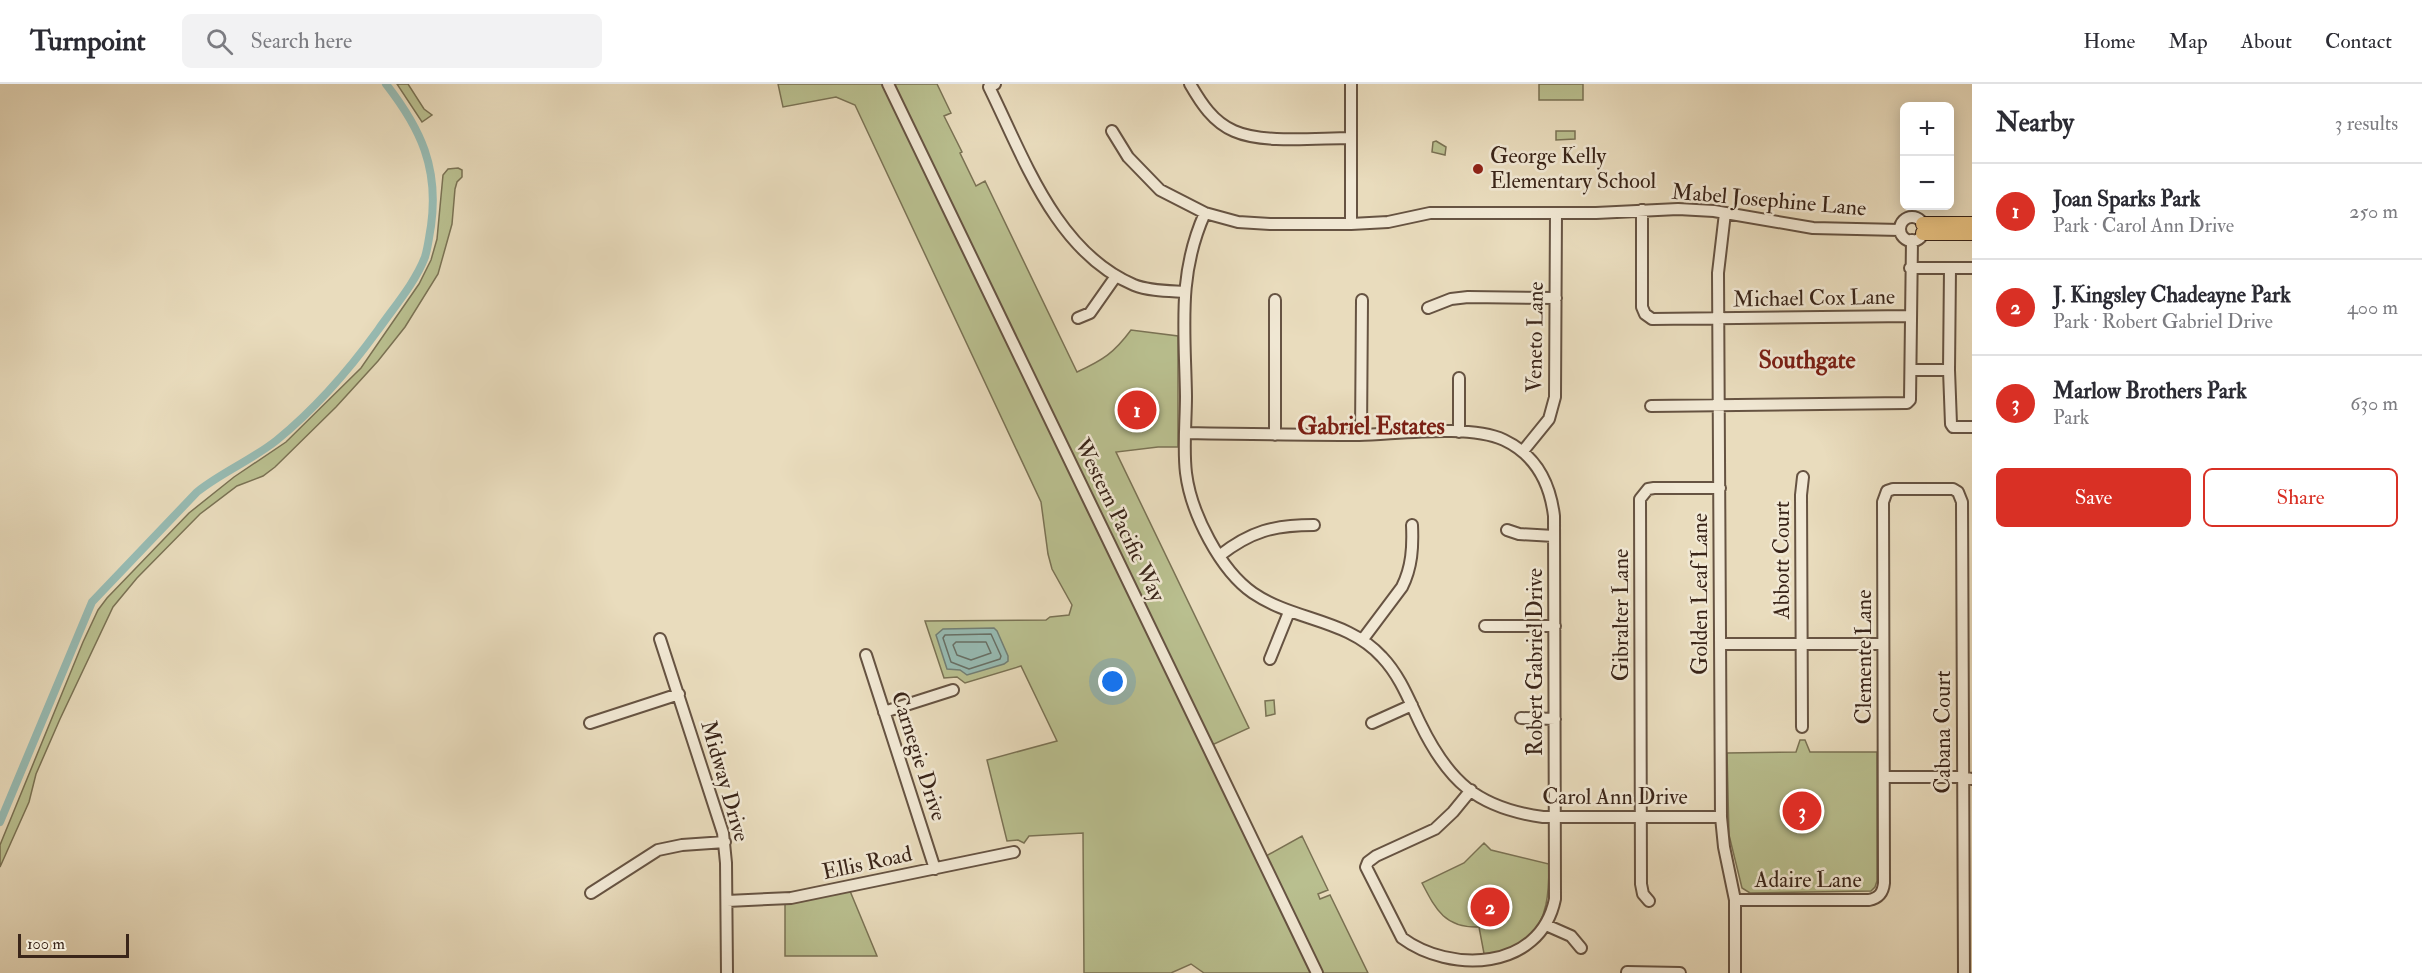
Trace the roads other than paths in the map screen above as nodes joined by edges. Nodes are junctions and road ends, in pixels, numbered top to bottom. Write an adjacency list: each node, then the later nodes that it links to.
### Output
1 (888, 84): 84 (street, Western Pacific Way)
2 (1190, 84): 6 (street)
3 (1351, 84): 6 (street)
4 (992, 85): 19 (street)
5 (1112, 131): 8 (street, Mabel Josephine Lane)
6 (1350, 138): 11 (street)
7 (1642, 210): 9 (street, Mabel Josephine Lane); 10 (street, Mabel Josephine Lane); 27 (street, Michael Cox Lane)
8 (1205, 213): 11 (street, Mabel Josephine Lane); 20 (street, Carol Ann Drive)
9 (1556, 213): 11 (street, Mabel Josephine Lane); 21 (street, Veneto Lane)
10 (1725, 213): 14 (street, Mabel Josephine Lane); 27 (street, Golden Leaf Lane)
11 (1351, 224)
12 (1916, 224): 13 (main road); 14 (street); 14 (street); 15 (main road); 16 (street)
13 (1972, 224)
14 (1900, 230)
15 (1972, 233)
16 (1910, 268): 17 (street); 25 (street)
17 (1950, 268): 18 (street); 29 (street)
18 (1972, 268)
19 (1116, 276): 20 (street); 26 (street)
20 (1184, 292): 35 (street, Carol Ann Drive)
21 (1556, 298): 24 (street); 38 (street, Veneto Lane)
22 (1275, 300): 36 (street)
23 (1362, 300): 37 (street)
24 (1428, 308)
25 (1910, 316): 27 (street, Michael Cox Lane); 28 (street)
26 (1078, 318)
27 (1719, 319): 31 (street, Golden Leaf Lane)
28 (1911, 370): 29 (street); 31 (street)
29 (1949, 370): 33 (street)
30 (1459, 378): 34 (street)
31 (1719, 405): 32 (street); 40 (street, Golden Leaf Lane)
32 (1651, 406)
33 (1972, 427)
34 (1459, 432): 37 (street); 38 (street)
35 (1186, 433): 36 (street); 46 (street, Carol Ann Drive)
36 (1275, 435): 37 (street)
37 (1361, 435)
38 (1523, 451): 45 (street, Robert Gabriel Drive)
39 (1803, 477): 53 (street, Abbott Court)
40 (1720, 488): 52 (street, Golden Leaf Lane); 70 (street, Gibralter Lane)
41 (1958, 492): 54 (street, Clemente Lane); 67 (street, Cabana Court)
42 (1314, 525): 46 (street)
43 (1412, 525): 51 (street)
44 (1507, 531): 45 (street)
45 (1554, 536): 49 (street, Robert Gabriel Drive)
46 (1219, 556): 47 (street, Carol Ann Drive)
47 (1289, 612): 51 (street, Carol Ann Drive); 56 (street)
48 (1485, 626): 49 (street)
49 (1555, 626): 62 (street, Robert Gabriel Drive)
50 (660, 639): 58 (street, Midway Drive)
51 (1363, 639): 59 (street, Carol Ann Drive)
52 (1720, 644): 53 (street); 71 (street, Golden Leaf Lane)
53 (1802, 644): 54 (street); 65 (street, Abbott Court)
54 (1883, 644): 66 (street, Clemente Lane)
55 (866, 655): 60 (street, Carnegie Drive)
56 (1270, 659)
57 (953, 690): 60 (street)
58 (679, 694): 63 (street); 72 (street, Midway Drive)
59 (1412, 705): 64 (street); 68 (street, Carol Ann Drive)
60 (884, 712): 74 (street, Carnegie Drive)
61 (1521, 718): 62 (street)
62 (1555, 719): 69 (street, Robert Gabriel Drive)
63 (590, 723)
64 (1372, 723)
65 (1802, 727)
66 (1884, 777): 67 (street); 76 (street, Clemente Lane)
67 (1969, 777): 87 (street, Cabana Court)
68 (1471, 790): 69 (street, Carol Ann Drive); 80 (street, Robert Gabriel Drive)
69 (1555, 817): 70 (street, Carol Ann Drive); 80 (street, Robert Gabriel Drive)
70 (1641, 817): 71 (street, Carol Ann Drive); 79 (street)
71 (1721, 817): 78 (street, Golden Leaf Lane)
72 (725, 842): 75 (street); 77 (street, Midway Drive)
73 (1014, 852): 74 (street, Ellis Road)
74 (935, 869): 77 (street, Ellis Road)
75 (591, 893)
76 (1880, 895): 78 (street, Adaire Lane)
77 (727, 900): 83 (street, Midway Drive)
78 (1735, 900): 86 (street, Golden Leaf Lane)
79 (1648, 902)
80 (1546, 925): 81 (street)
81 (1581, 948)
82 (1627, 972): 85 (street)
83 (727, 973)
84 (1317, 973)
85 (1680, 973)
86 (1735, 973)
87 (1964, 973)

